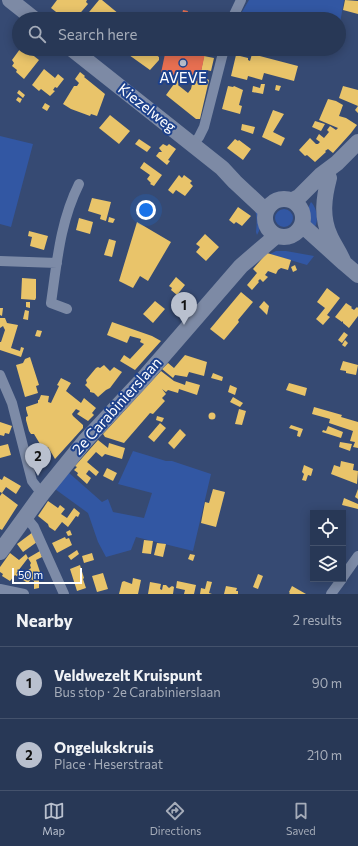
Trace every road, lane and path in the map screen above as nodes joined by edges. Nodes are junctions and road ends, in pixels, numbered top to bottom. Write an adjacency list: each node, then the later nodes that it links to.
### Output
1 (10, 0): 3 (main road)
2 (241, 0): 4 (street)
3 (25, 12)
4 (235, 12)
5 (81, 56): 8 (main road, Kiezelweg)
6 (222, 56): 8 (street)
7 (358, 142): 9 (main road)
8 (193, 144): 13 (main road, Kiezelweg)
9 (338, 163): 10 (main road); 12 (main road)
10 (328, 178): 12 (main road); 16 (main road)
11 (79, 184): 15 (street)
12 (298, 217): 13 (main road); 13 (main road, Kiezelweg); 16 (main road)
13 (271, 219): 20 (main road, 2e Carabinierslaan)
14 (0, 261): 15 (street)
15 (57, 263): 18 (street)
16 (344, 263): 17 (main road)
17 (358, 275)
18 (67, 309)
19 (0, 375): 20 (street)
20 (42, 494): 21 (main road, 2e Carabinierslaan)
21 (25, 516): 22 (main road, 2e Carabinierslaan); 28 (street)
22 (0, 552)
23 (358, 556): 24 (street)
24 (346, 572)
25 (339, 582): 29 (street)
26 (0, 589): 27 (street)
27 (24, 594)
28 (64, 594)
29 (331, 594)

